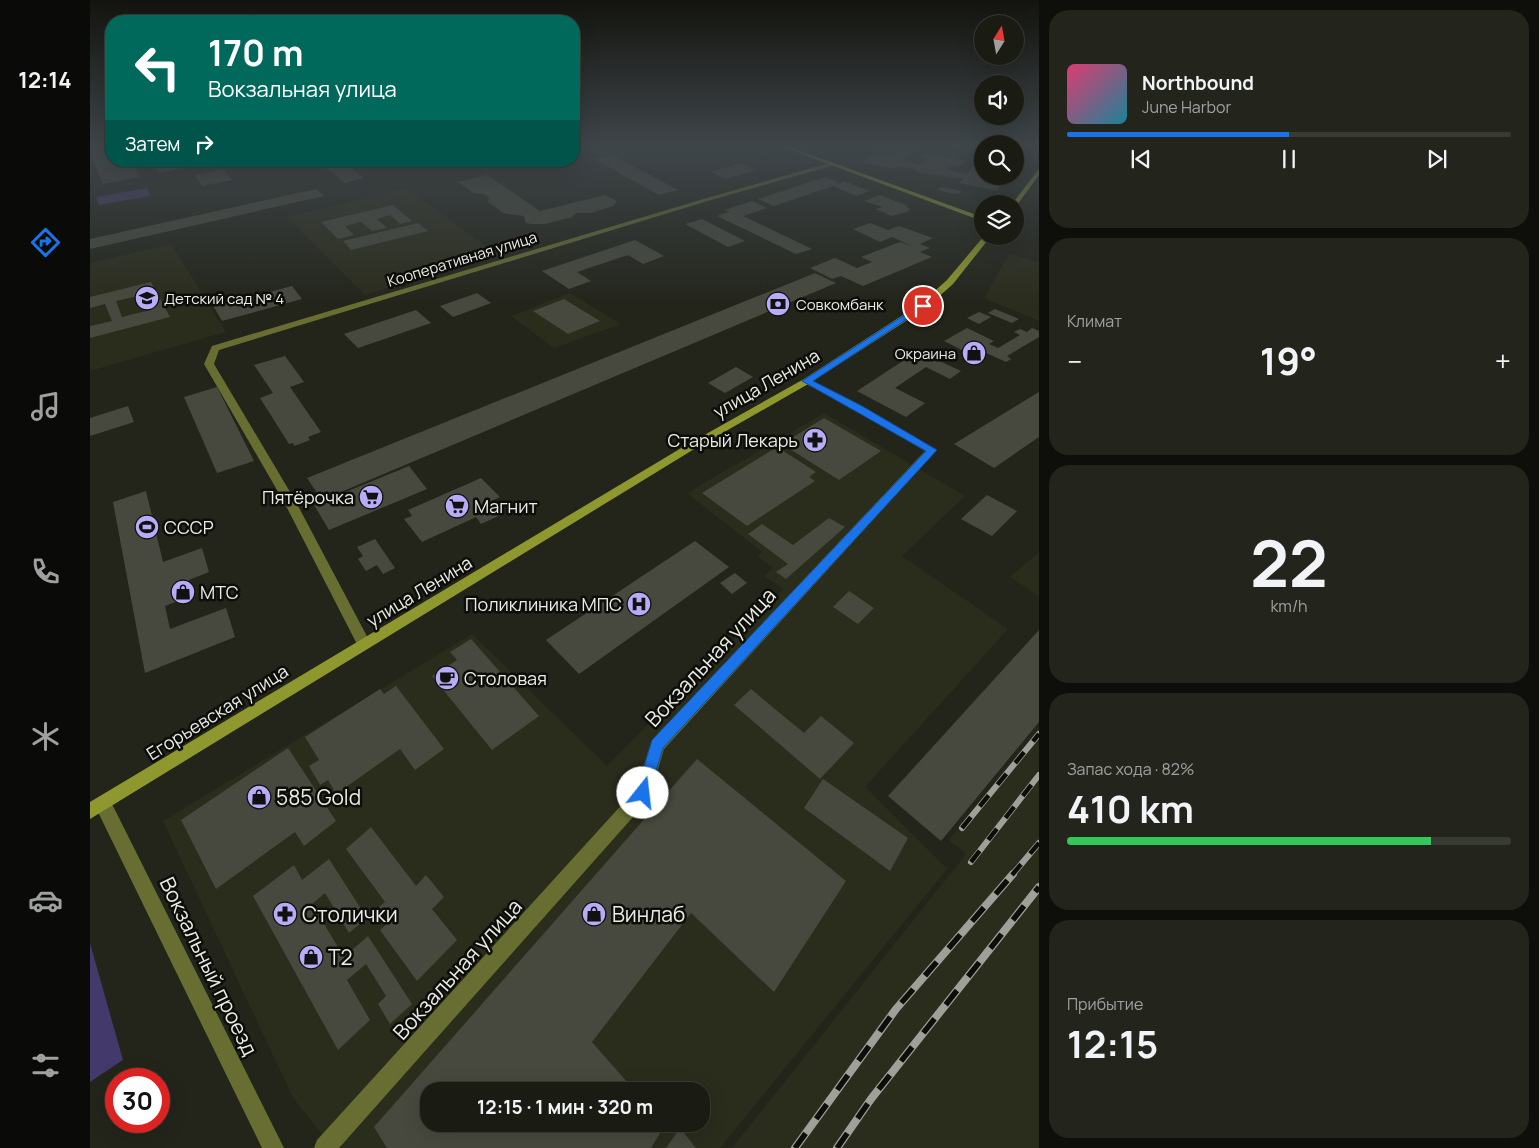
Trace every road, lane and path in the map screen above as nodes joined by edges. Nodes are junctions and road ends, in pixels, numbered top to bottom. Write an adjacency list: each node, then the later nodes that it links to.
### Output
1 (712, 199): 6 (street, Кооперативная улица)
2 (927, 199): 3 (main road)
3 (974, 216)
4 (981, 245): 5 (main road, улица Ленина)
5 (806, 381): 6 (main road, улица Ленина); 9 (street, Вокзальная улица)
6 (364, 644): 7 (main road, Егорьевская улица)
7 (96, 808): 8 (street, Вокзальный проезд)
8 (273, 1148)
9 (325, 1148)

